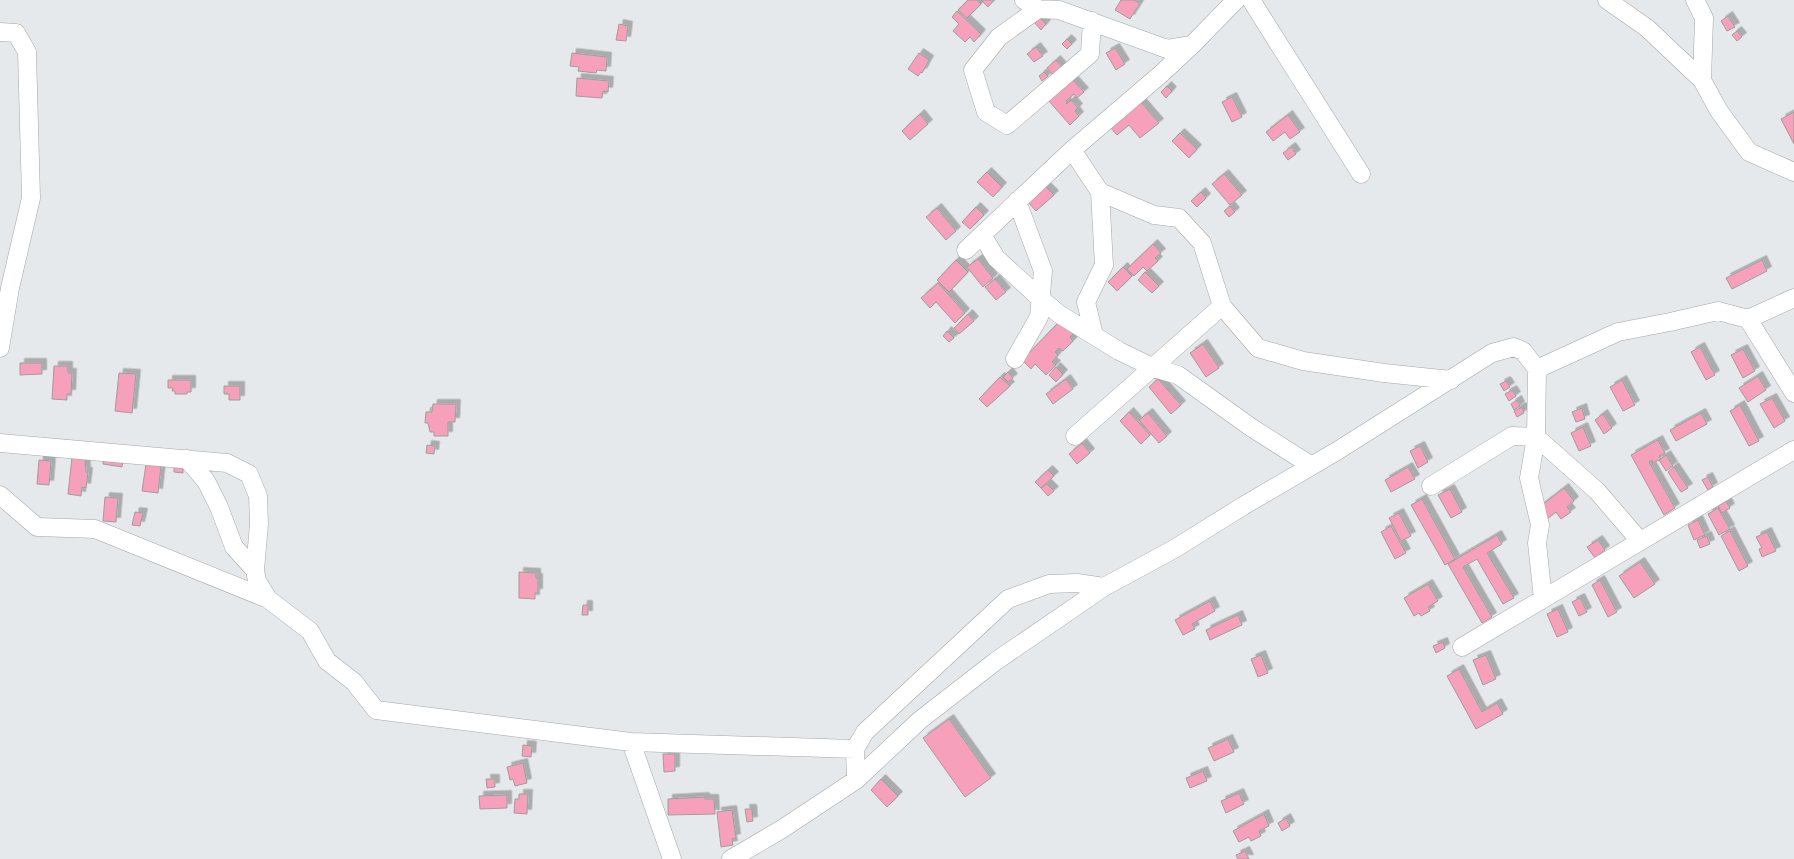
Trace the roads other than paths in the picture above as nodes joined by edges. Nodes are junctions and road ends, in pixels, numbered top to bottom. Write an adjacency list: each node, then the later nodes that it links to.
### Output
1 (1236, 0): 9 (street)
2 (1251, 0): 13 (street)
3 (1607, 0): 10 (street)
4 (1695, 0): 10 (street)
5 (1031, 4): 6 (street); 7 (street)
6 (1064, 5): 7 (street)
7 (1092, 22): 9 (street)
8 (0, 32): 21 (street)
9 (1192, 45): 11 (street)
10 (1702, 80): 12 (street)
11 (1072, 150): 14 (street); 15 (street)
12 (1794, 172)
13 (1361, 174)
14 (1100, 192): 18 (street); 20 (street)
15 (1017, 201): 17 (street); 17 (street)
16 (1794, 298): 19 (street)
17 (1042, 300): 20 (street); 22 (street)
18 (1222, 306): 23 (street); 25 (street)
19 (1748, 319): 24 (street); 26 (street)
20 (1094, 335): 23 (street)
21 (0, 348)
22 (1015, 359)
23 (1154, 368): 27 (street); 32 (street)
24 (1537, 369): 25 (street); 28 (street)
25 (1451, 380): 32 (street)
26 (1794, 392)
27 (1075, 436)
28 (1536, 437): 33 (street); 35 (street); 39 (street)
29 (0, 443): 31 (street)
30 (1794, 450): 35 (street)
31 (187, 459): 36 (street); 36 (street)
32 (1312, 466): 37 (street)
33 (1431, 486)
34 (0, 495): 38 (street)
35 (1640, 541): 39 (street)
36 (255, 570): 38 (street)
37 (1104, 587): 42 (street); 43 (street)
38 (268, 599): 41 (street)
39 (1543, 599): 40 (street)
40 (1462, 647)
41 (631, 742): 42 (street); 44 (street)
42 (854, 749): 43 (street)
43 (856, 780): 45 (street)
44 (672, 859)
45 (731, 859)

